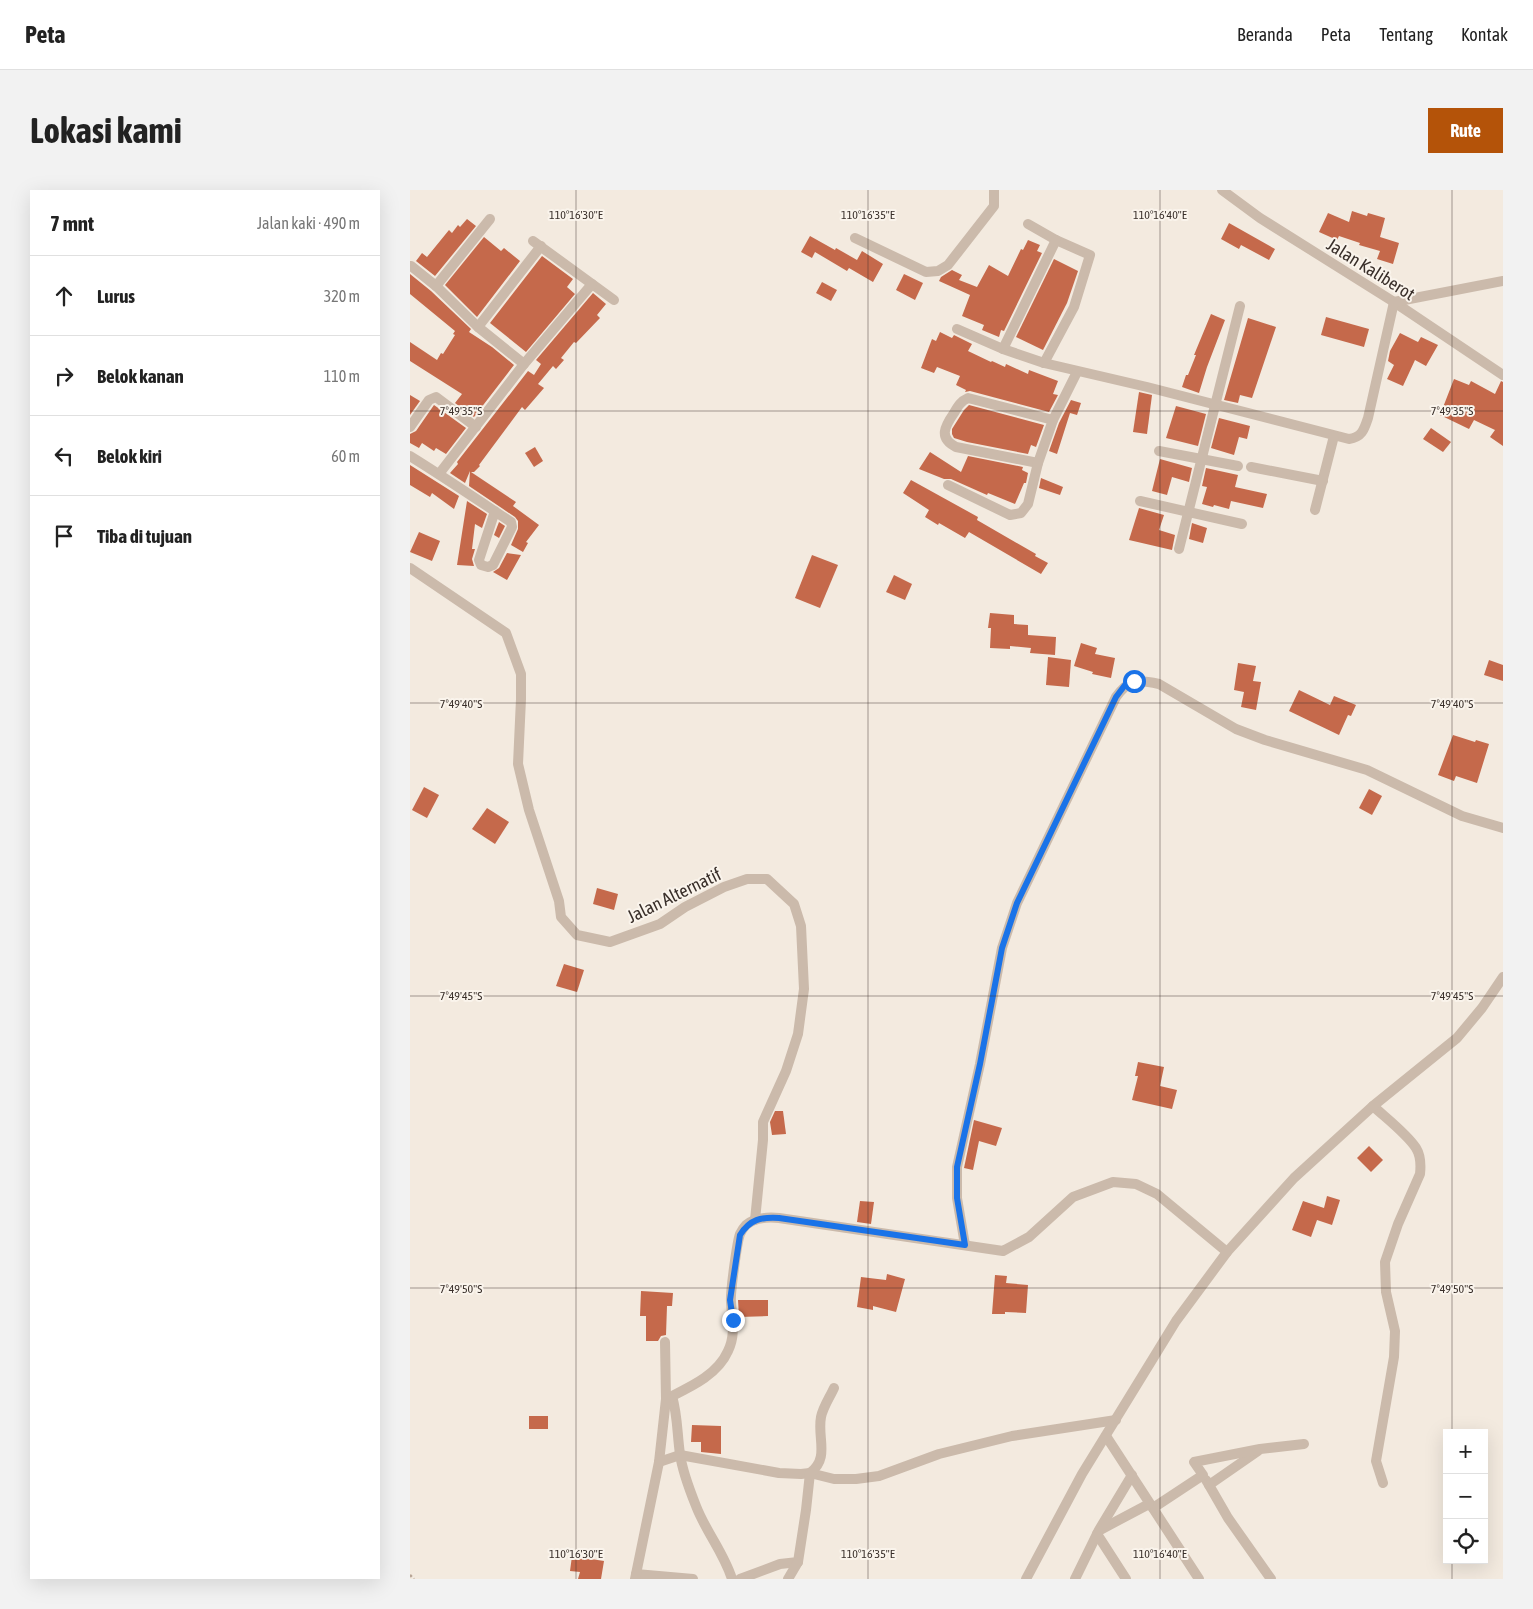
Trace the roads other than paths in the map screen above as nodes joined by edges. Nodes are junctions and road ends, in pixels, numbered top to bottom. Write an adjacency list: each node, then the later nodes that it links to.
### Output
1 (994, 190): 5 (street)
2 (1222, 190): 12 (street, Jalan Kaliberot)
3 (490, 219): 10 (street)
4 (1028, 224): 6 (street)
5 (855, 238)
6 (1056, 240): 16 (street); 17 (street)
7 (411, 266): 10 (street)
8 (1503, 281): 12 (street)
9 (592, 284): 11 (street); 14 (street); 18 (street)
10 (436, 286): 14 (street)
11 (614, 300)
12 (1394, 302): 20 (street, Jalan Kaliberot); 25 (street)
13 (1240, 306): 21 (street)
14 (478, 327): 18 (street)
15 (957, 330): 16 (street)
16 (1003, 349): 17 (street)
17 (1044, 363): 19 (street)
18 (524, 364): 24 (street)
19 (1077, 372): 21 (street); 22 (street)
20 (1503, 375)
21 (1216, 405): 25 (street); 28 (street)
22 (1053, 420): 29 (street); 29 (street)
23 (410, 427): 24 (street)
24 (476, 427): 32 (street)
25 (1334, 436): 33 (street)
26 (1159, 451): 28 (street)
27 (410, 456): 32 (street)
28 (1202, 458): 30 (street); 38 (street)
29 (1038, 464): 34 (street)
30 (1238, 466)
31 (1251, 467): 33 (street)
32 (440, 474): 37 (street)
33 (1323, 481): 36 (street)
34 (948, 485)
35 (1140, 501): 38 (street)
36 (1316, 510)
37 (494, 511): 37 (street)
38 (1188, 512): 39 (street); 40 (street)
39 (1242, 524)
40 (1179, 549)
41 (410, 568): 45 (street, Jalan Alternatif)
42 (1503, 828): 46 (street)
43 (1503, 977): 44 (street)
44 (1373, 1106): 47 (street); 60 (street)
45 (756, 1220): 46 (street); 50 (street)
46 (965, 1245): 47 (street)
47 (1227, 1252): 51 (street)
48 (665, 1342): 50 (street)
49 (834, 1388): 57 (street)
50 (669, 1398): 55 (street); 56 (street)
51 (1116, 1420): 52 (street); 57 (street)
52 (1106, 1436): 58 (street); 70 (street)
53 (1304, 1444): 54 (street)
54 (1260, 1449): 59 (street); 61 (street)
55 (680, 1456): 56 (street); 57 (street); 67 (street)
56 (660, 1462): 65 (street)
57 (810, 1473): 64 (street)
58 (1132, 1475): 62 (street); 63 (street)
59 (1203, 1475): 61 (street); 62 (street)
60 (1383, 1484)
61 (1209, 1485): 74 (street)
62 (1151, 1506): 63 (street); 73 (street)
63 (1098, 1532): 71 (street); 72 (street)
64 (798, 1562): 68 (street); 69 (street)
65 (636, 1576): 66 (street)
66 (692, 1579)
67 (732, 1579)
68 (740, 1579)
69 (788, 1579)
70 (1026, 1579)
71 (1074, 1579)
72 (1126, 1579)
73 (1199, 1579)
74 (1271, 1579)

